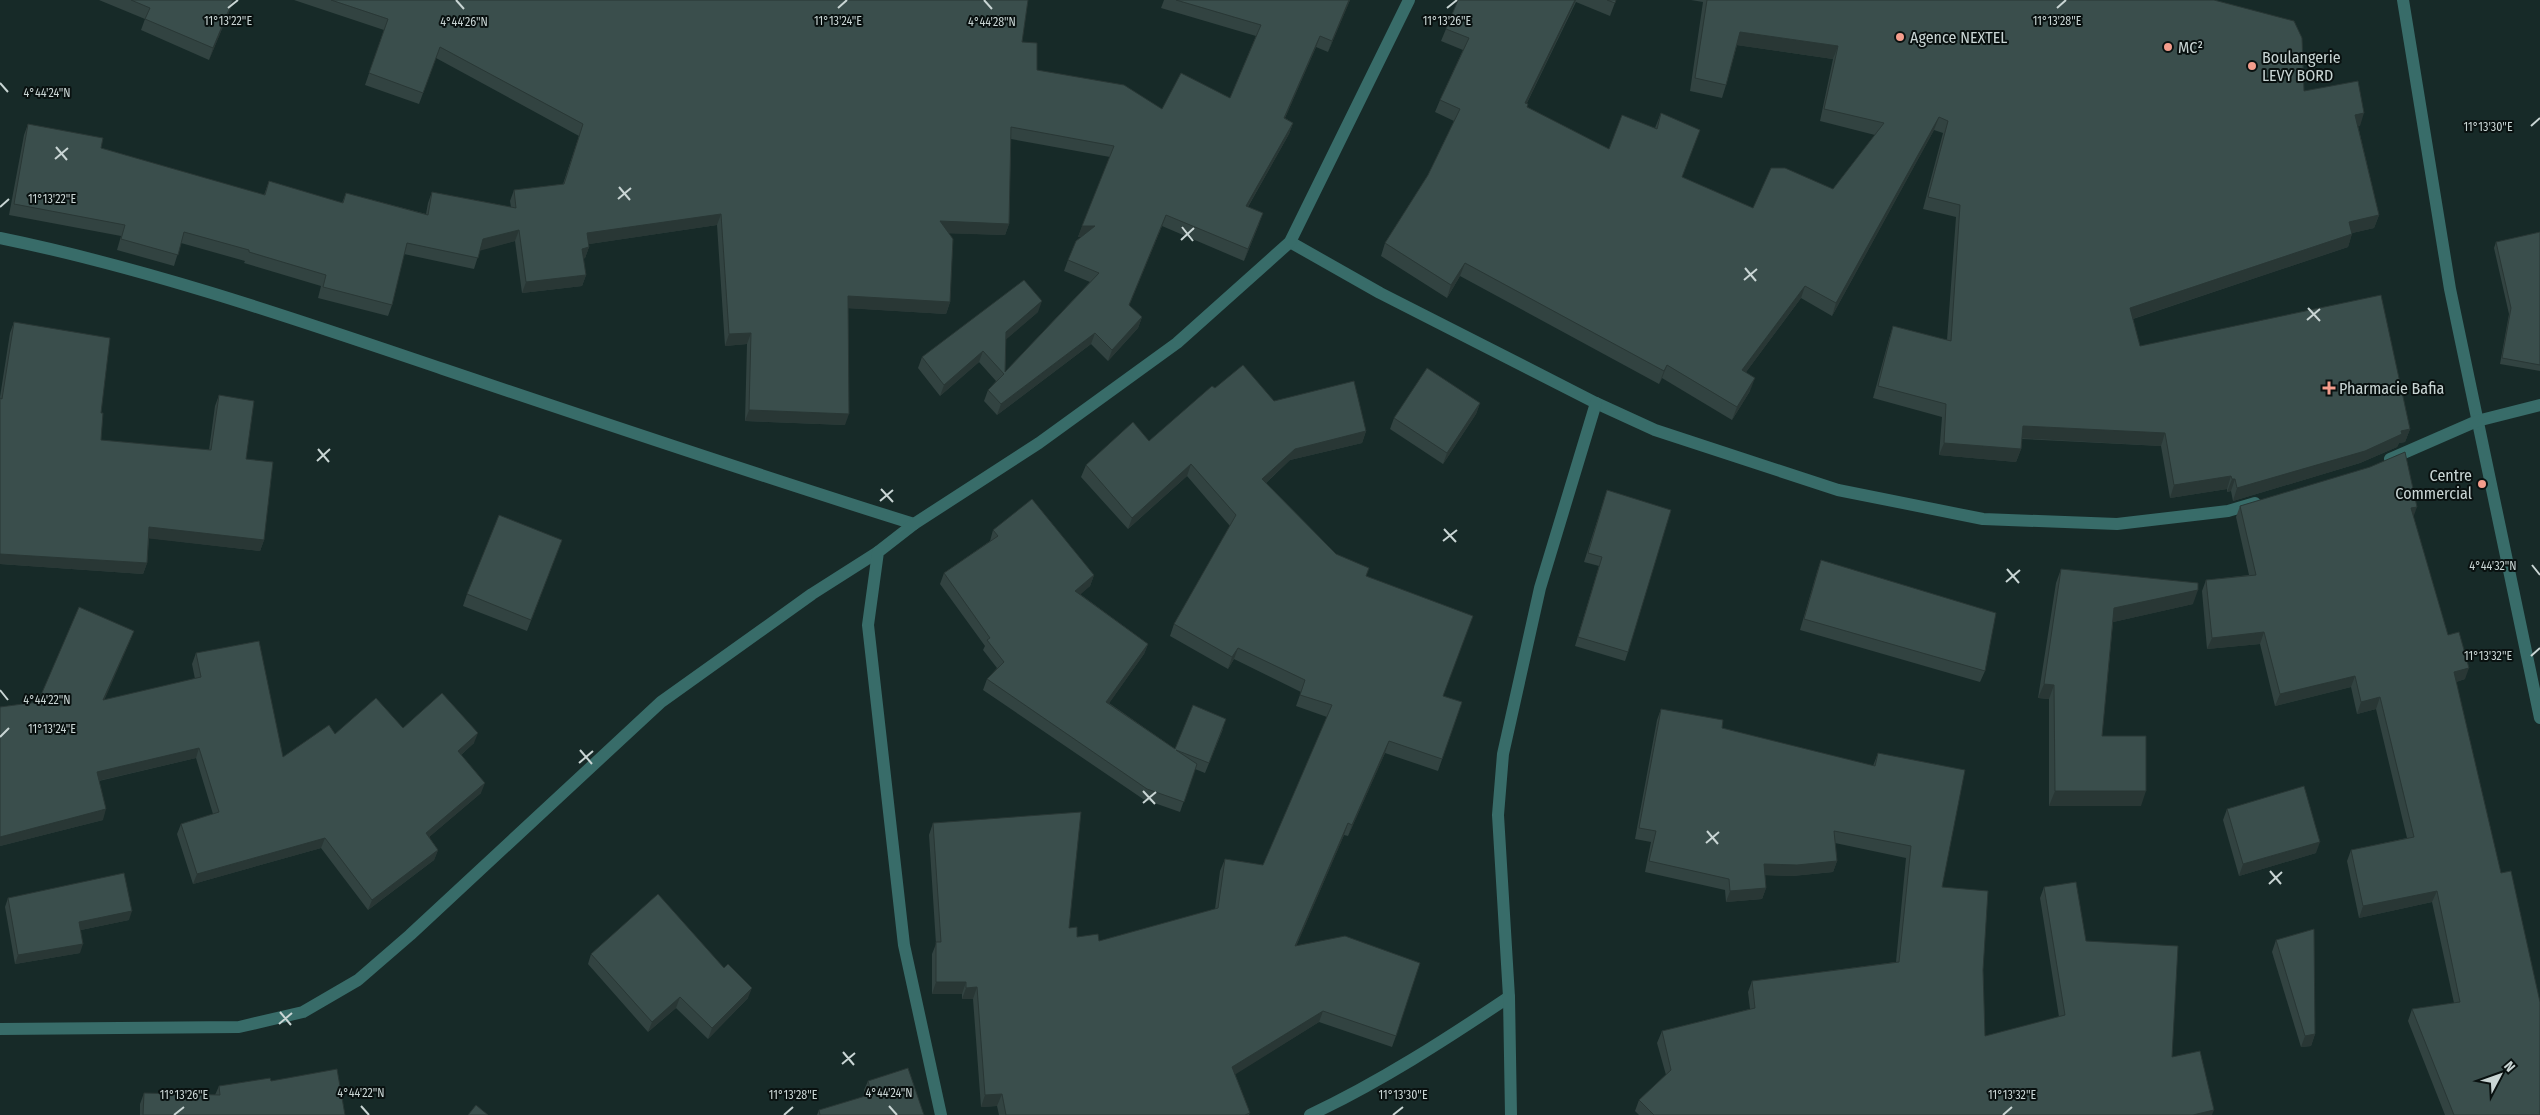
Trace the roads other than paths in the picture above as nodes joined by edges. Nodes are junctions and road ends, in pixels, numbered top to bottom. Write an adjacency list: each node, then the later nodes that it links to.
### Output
1 (1409, 0): 4 (street)
2 (2403, 0): 7 (street)
3 (0, 238): 10 (street)
4 (1290, 242): 5 (street); 10 (street)
5 (1596, 403): 9 (street); 13 (street)
6 (2540, 405): 7 (street)
7 (2476, 421): 8 (street); 12 (street)
8 (2380, 463)
9 (2264, 500)
10 (914, 524): 11 (street)
11 (878, 552): 14 (street); 15 (street)
12 (2540, 718)
13 (1509, 997): 16 (street); 17 (street)
14 (0, 1029)
15 (942, 1115)
16 (1310, 1115)
17 (1512, 1115)

